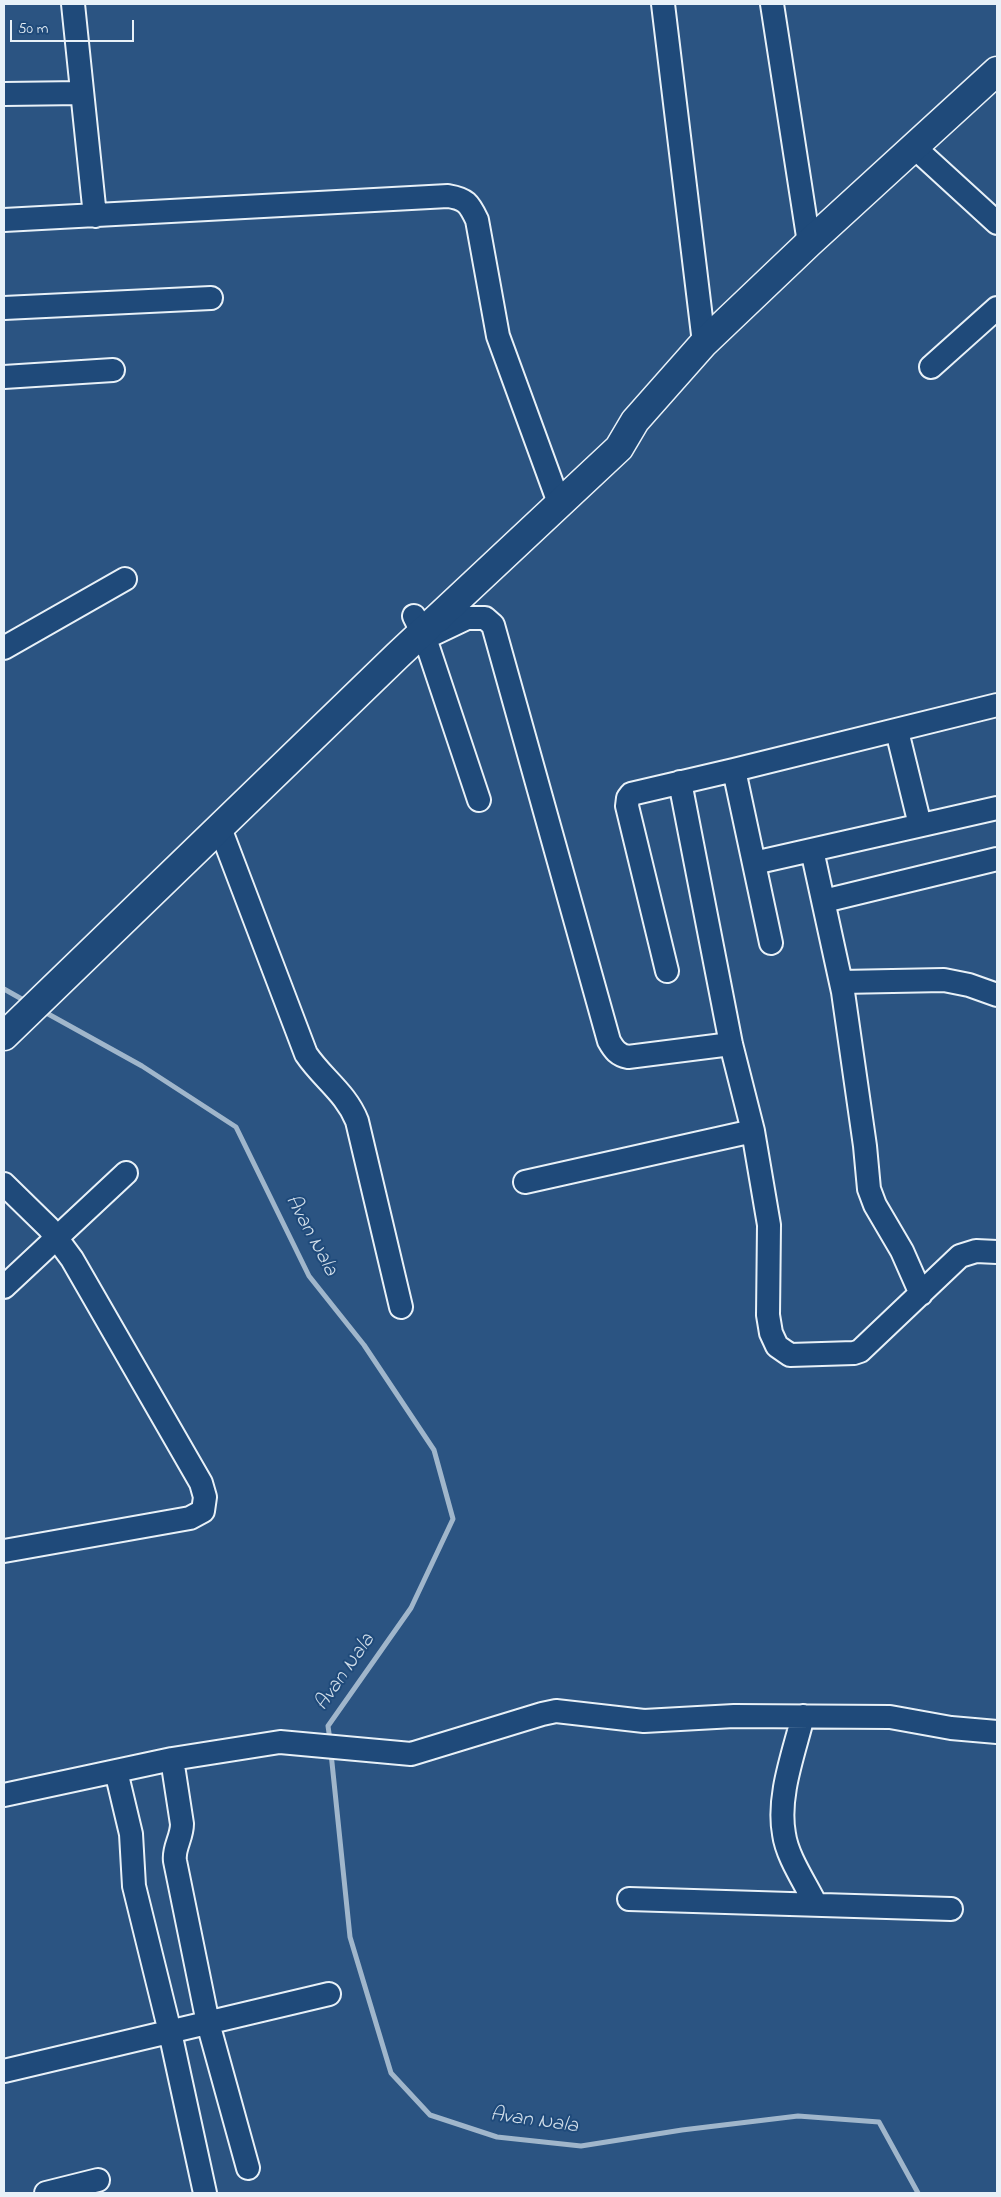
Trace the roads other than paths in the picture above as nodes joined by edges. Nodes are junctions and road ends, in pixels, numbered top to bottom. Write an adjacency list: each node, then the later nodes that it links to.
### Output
1 (73, 4): 5 (street)
2 (663, 4): 15 (street)
3 (772, 4): 11 (street)
4 (997, 71): 7 (main road)
5 (82, 93): 6 (street); 8 (street)
6 (4, 94)
7 (914, 147): 10 (street); 11 (main road)
8 (95, 216): 9 (street); 19 (street)
9 (4, 220)
10 (997, 223)
11 (809, 243): 15 (main road)
12 (211, 298): 13 (street)
13 (4, 308)
14 (997, 308): 16 (street)
15 (704, 343): 19 (main road)
16 (931, 367)
17 (113, 370): 18 (street)
18 (4, 377)
19 (556, 495): 21 (main road)
20 (125, 578): 22 (street)
21 (420, 629): 27 (street); 30 (main road); 36 (main road); 41 (street)
22 (4, 648)
23 (997, 705): 24 (street)
24 (897, 731): 25 (street); 29 (street)
25 (734, 770): 26 (street); 33 (street)
26 (680, 782): 37 (street); 41 (street)
27 (479, 800)
28 (997, 808): 29 (street)
29 (920, 825): 31 (street)
30 (220, 828): 36 (main road); 50 (street)
31 (812, 850): 33 (street); 34 (street)
32 (997, 859): 34 (street)
33 (754, 863): 35 (street)
34 (824, 900): 38 (street)
35 (772, 944)
36 (72, 962): 40 (main road)
37 (667, 971)
38 (841, 982): 39 (street); 49 (street)
39 (997, 995)
40 (8, 1023)
41 (731, 1044): 42 (street)
42 (753, 1131): 44 (street); 49 (street)
43 (126, 1173): 46 (street)
44 (525, 1182)
45 (4, 1184): 46 (street)
46 (57, 1237): 48 (street); 51 (street)
47 (997, 1252): 49 (street)
48 (4, 1288)
49 (920, 1294)
50 (401, 1307)
51 (4, 1551)
52 (803, 1716): 53 (street); 54 (street); 58 (street)
53 (997, 1732)
54 (172, 1759): 55 (street); 61 (street)
55 (116, 1771): 56 (street); 62 (street)
56 (4, 1795)
57 (629, 1898): 58 (street)
58 (816, 1904): 59 (street)
59 (951, 1909)
60 (329, 1994): 61 (street)
61 (208, 2023): 62 (street); 64 (street)
62 (170, 2032): 63 (street); 67 (street)
63 (4, 2071)
64 (248, 2168)
65 (98, 2180): 66 (street)
66 (46, 2193)
67 (206, 2193)

